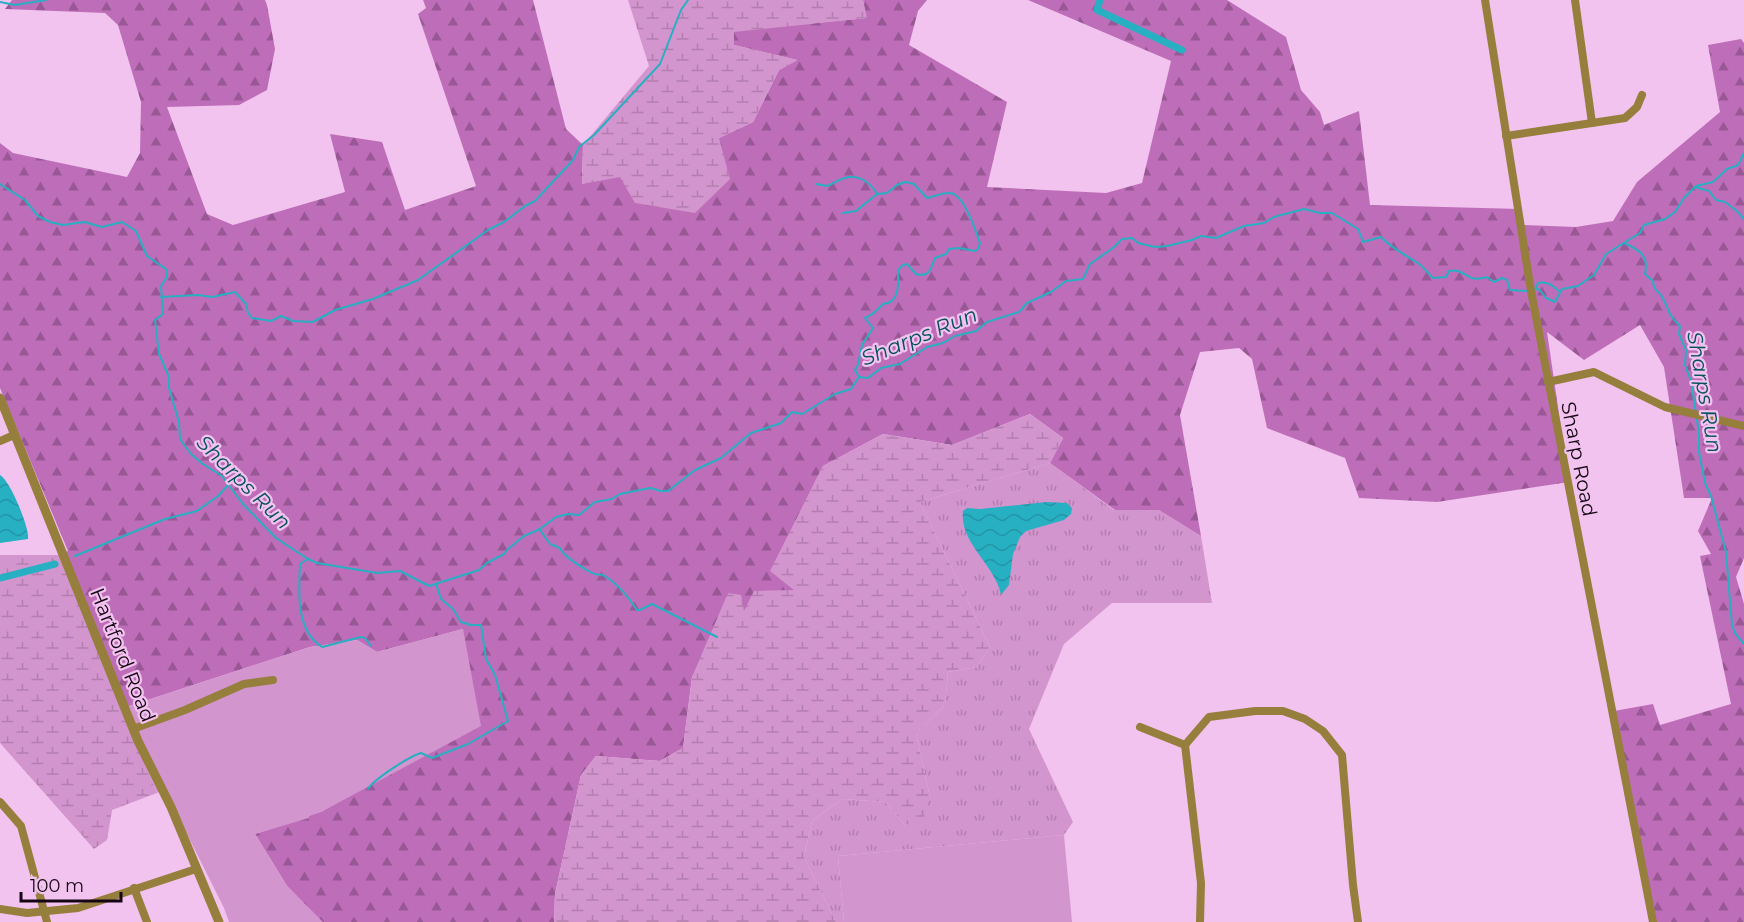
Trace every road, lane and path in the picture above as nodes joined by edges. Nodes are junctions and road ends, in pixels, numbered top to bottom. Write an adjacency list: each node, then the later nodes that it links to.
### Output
1 (1485, 0): 5 (street, Sharp Road)
2 (1575, 0): 4 (street)
3 (1642, 94): 4 (street)
4 (1592, 123): 5 (street)
5 (1506, 136): 6 (street, Sharp Road)
6 (1548, 382): 8 (street); 25 (street, Sharp Road)
7 (0, 398): 9 (street, Hartford Road)
8 (1744, 426)
9 (14, 435): 10 (street); 13 (street, Hartford Road)
10 (0, 441)
11 (273, 680): 13 (street)
12 (1140, 727): 14 (street)
13 (133, 729): 16 (street, Hartford Road)
14 (1185, 745): 23 (street); 24 (street)
15 (0, 802): 19 (street)
16 (196, 869): 17 (street); 22 (street, Hartford Road)
17 (134, 888): 19 (street); 21 (street)
18 (0, 909): 19 (street)
19 (45, 912): 20 (street)
20 (47, 922)
21 (147, 922)
22 (219, 922)
23 (1200, 922)
24 (1358, 922)
25 (1653, 922)

